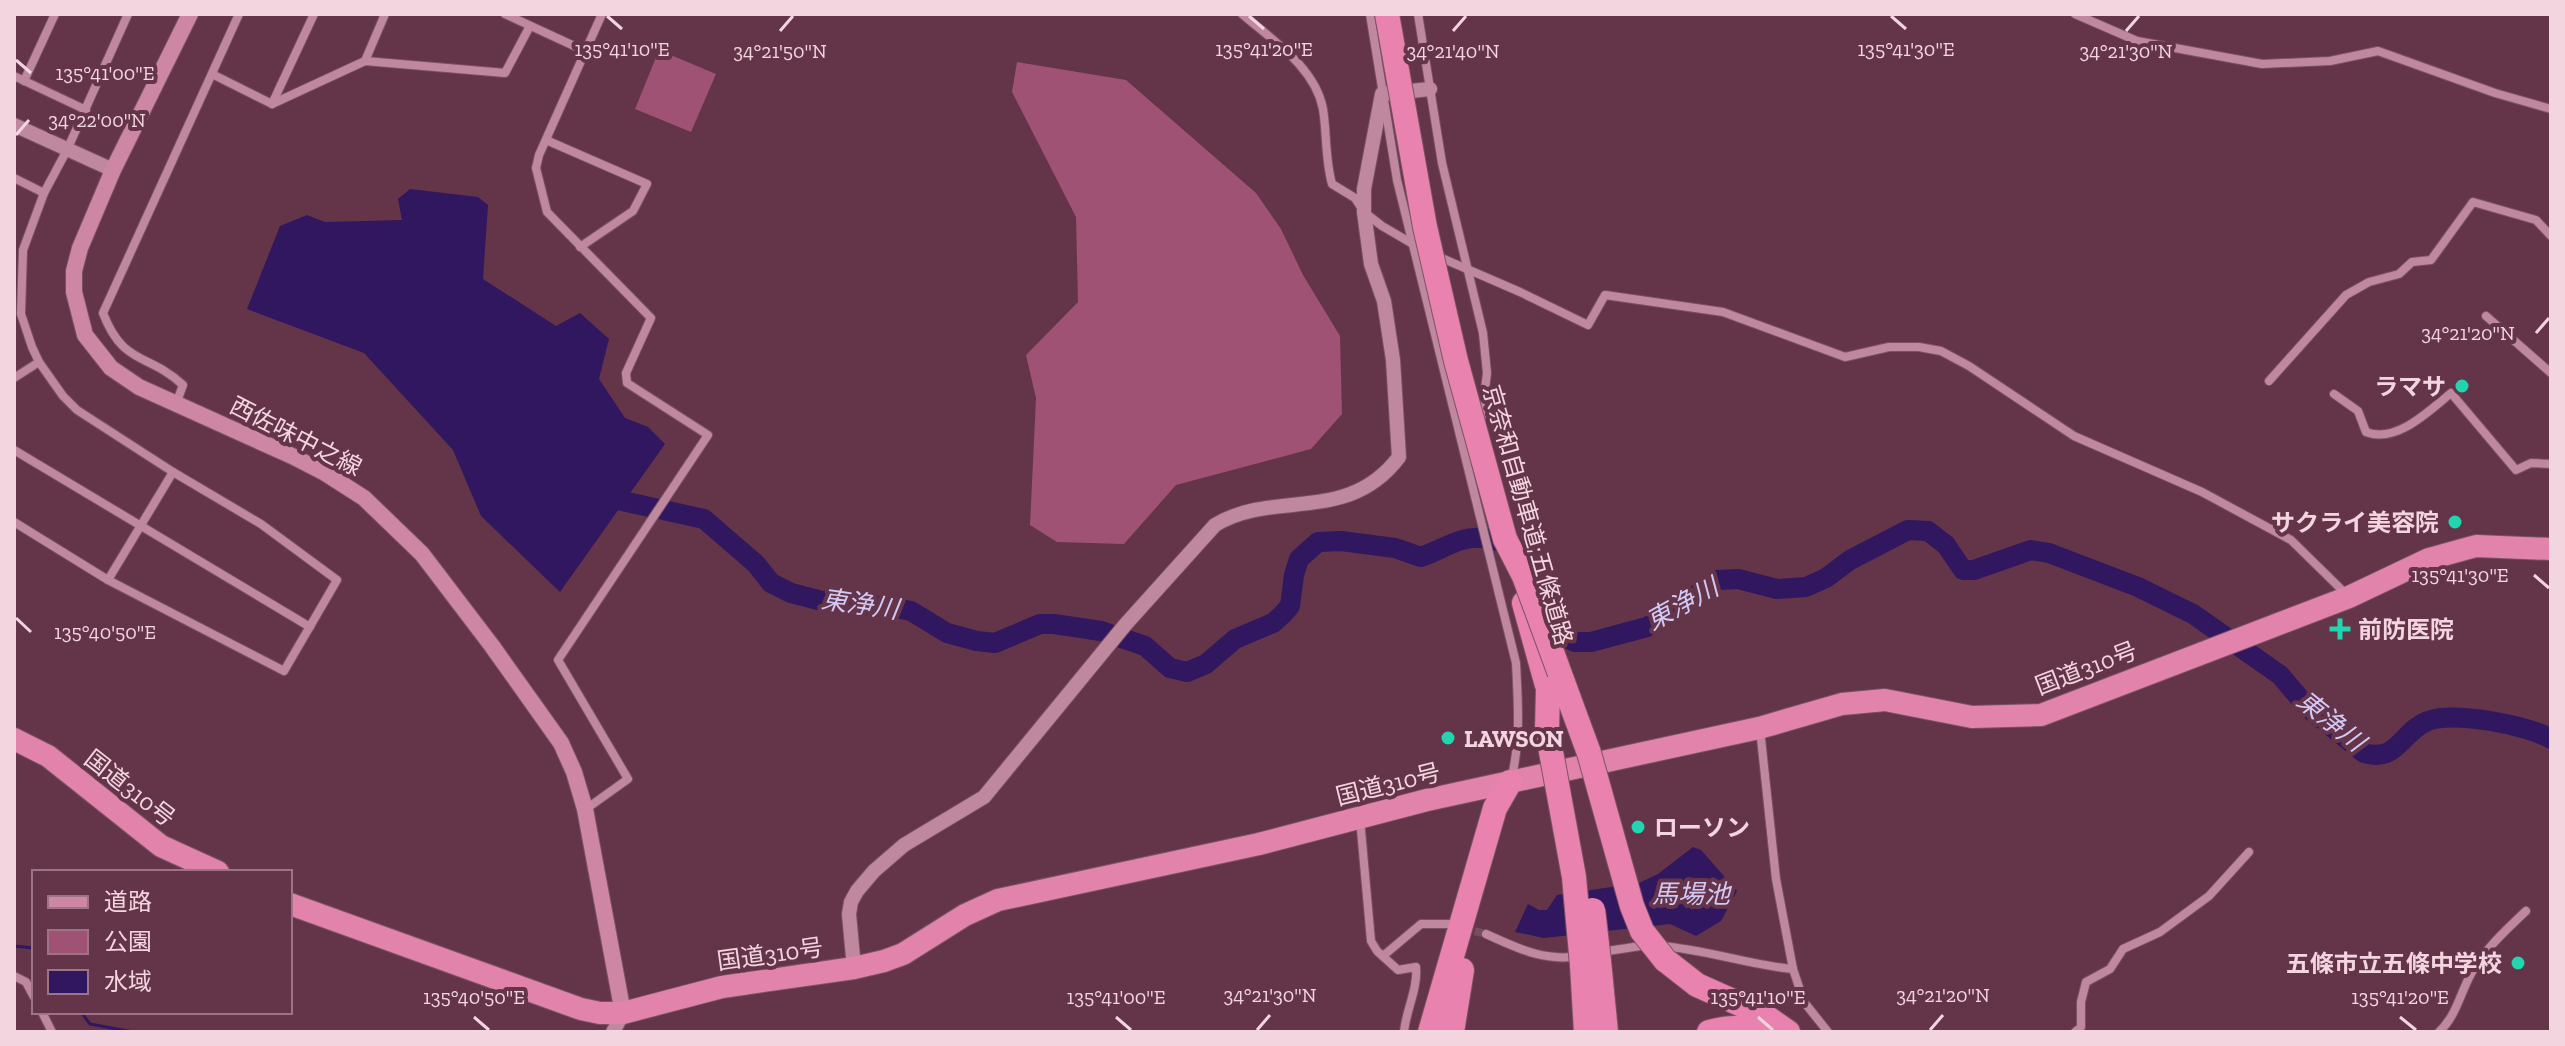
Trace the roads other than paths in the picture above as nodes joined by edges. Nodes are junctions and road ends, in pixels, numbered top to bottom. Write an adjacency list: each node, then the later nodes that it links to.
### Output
1 (55, 14): 19 (street)
2 (128, 14): 24 (street)
3 (190, 14): 28 (main road, 西佐味中之線)
4 (239, 14): 17 (street)
5 (314, 14): 22 (street)
6 (385, 14): 16 (street)
7 (505, 14): 14 (street)
8 (602, 14): 15 (street)
9 (1242, 14): 31 (street)
10 (1370, 14): 21 (street)
11 (1387, 14): 51 (highway, 京奈和自動車道;五條道路, bridge)
12 (1418, 14): 20 (street)
13 (2075, 14): 23 (street)
14 (530, 26): 15 (street); 16 (street)
15 (585, 51): 26 (street)
16 (365, 61): 22 (street)
17 (212, 74): 22 (street); 44 (street)
18 (14, 76): 19 (street)
19 (24, 81): 24 (street)
20 (1430, 89): 21 (street); 36 (street)
21 (1382, 94): 31 (street); 33 (street)
22 (272, 104)
23 (2551, 109)
24 (86, 110): 27 (street)
25 (14, 125): 27 (street)
26 (546, 140): 34 (street); 34 (street)
27 (67, 150): 28 (street); 30 (street)
28 (113, 170): 44 (main road, 西佐味中之線)
29 (14, 178): 30 (street)
30 (44, 193): 35 (street)
31 (1364, 212): 33 (street); 69 (street)
32 (2551, 236): 42 (street)
33 (1413, 245): 36 (street); 46 (street)
34 (580, 247): 59 (street)
35 (18, 248): 37 (street)
36 (1467, 270): 46 (street); 54 (street)
37 (18, 313): 39 (street)
38 (2486, 316): 40 (street)
39 (39, 362): 41 (street); 48 (street)
40 (2551, 373)
41 (14, 378)
42 (2269, 381)
43 (2334, 394): 47 (street)
44 (176, 404): 59 (main road, 西佐味中之線)
45 (14, 450): 50 (street)
46 (1467, 455): 58 (street)
47 (2551, 464)
48 (173, 472): 50 (street); 55 (street)
49 (14, 522): 53 (street)
50 (140, 525): 53 (street); 55 (street)
51 (1505, 539): 68 (highway, 京奈和自動車道;五條道路, bridge); 85 (highway, bridge)
52 (2551, 549): 54 (highway, 国道310号)
53 (108, 580): 55 (street)
54 (2349, 597): 56 (highway, 国道310号)
55 (310, 627)
56 (1759, 728): 58 (highway, 国道310号); 70 (street)
57 (14, 739): 62 (highway, 国道310号)
58 (1510, 782): 60 (highway, 国道310号); 72 (highway); 78 (highway)
59 (585, 809): 75 (main road, 西佐味中之線)
60 (1360, 818): 67 (street); 69 (highway, 国道310号)
61 (2249, 852): 87 (street)
62 (214, 870)
63 (292, 905): 75 (highway, 国道310号)
64 (2526, 911): 88 (street)
65 (1448, 924): 67 (street)
66 (1486, 934): 70 (street)
67 (1383, 956): 77 (street)
68 (1591, 963): 81 (highway); 82 (highway)
69 (854, 968): 75 (highway, 国道310号)
70 (1793, 969): 86 (street)
71 (14, 976): 73 (street)
72 (1459, 979): 79 (highway); 80 (highway)
73 (32, 993)
74 (43, 1014): 76 (street)
75 (618, 1022)
76 (52, 1032)
77 (1404, 1032)
78 (1430, 1032)
79 (1443, 1032)
80 (1452, 1032)
81 (1586, 1032)
82 (1606, 1032)
83 (1709, 1032): 84 (highway)
84 (1761, 1032)
85 (1788, 1032)
86 (1828, 1032)
87 (2075, 1032)
88 (2439, 1032)

